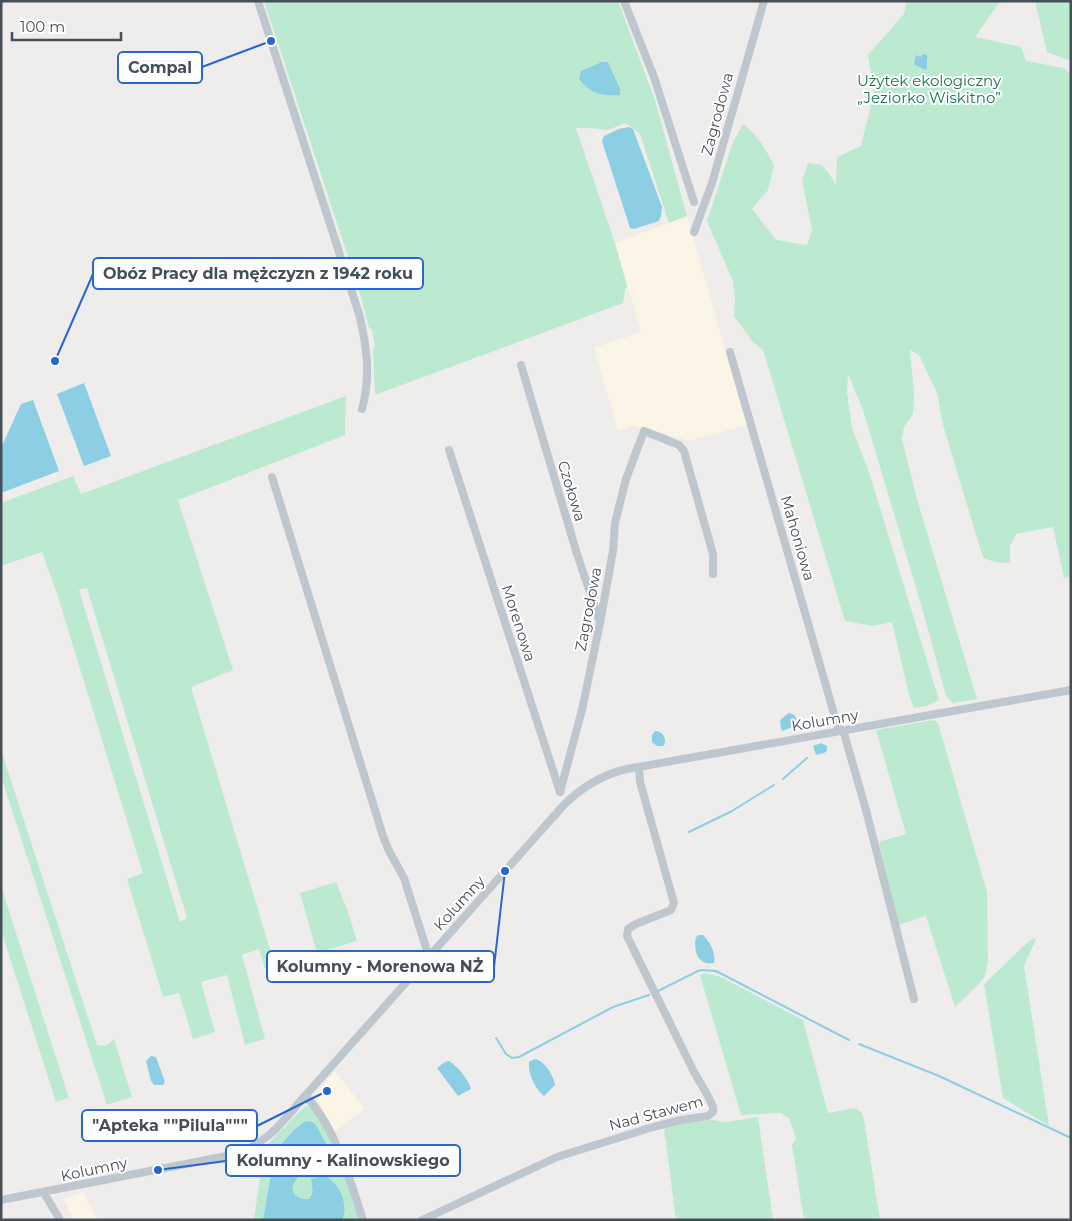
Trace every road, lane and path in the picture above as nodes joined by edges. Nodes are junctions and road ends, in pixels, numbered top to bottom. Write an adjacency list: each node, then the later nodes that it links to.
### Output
1 (258, 1): 8 (street)
2 (624, 1): 4 (street)
3 (764, 1): 5 (street, Zagrodowa)
4 (694, 202)
5 (694, 232)
6 (730, 352): 14 (street, Mahoniowa)
7 (521, 365): 12 (street, Czołowa)
8 (362, 409)
9 (449, 450): 16 (street, Morenowa)
10 (272, 477): 18 (street)
11 (713, 574): 12 (street, Zagrodowa)
12 (600, 624): 16 (street, Zagrodowa)
13 (1071, 690): 14 (street, Kolumny)
14 (841, 731): 15 (street, Kolumny); 19 (street, Mahoniowa)
15 (639, 767): 17 (street, Kolumny); 25 (street, Nad Stawem)
16 (560, 792): 17 (street, Morenowa)
17 (567, 802): 18 (street, Kolumny)
18 (429, 956): 20 (street, Kolumny)
19 (914, 999)
20 (305, 1096): 21 (street, Kolumny); 24 (street)
21 (44, 1193): 22 (street, Kolumny); 23 (street)
22 (1, 1200)
23 (60, 1220)
24 (363, 1220)
25 (422, 1220)

